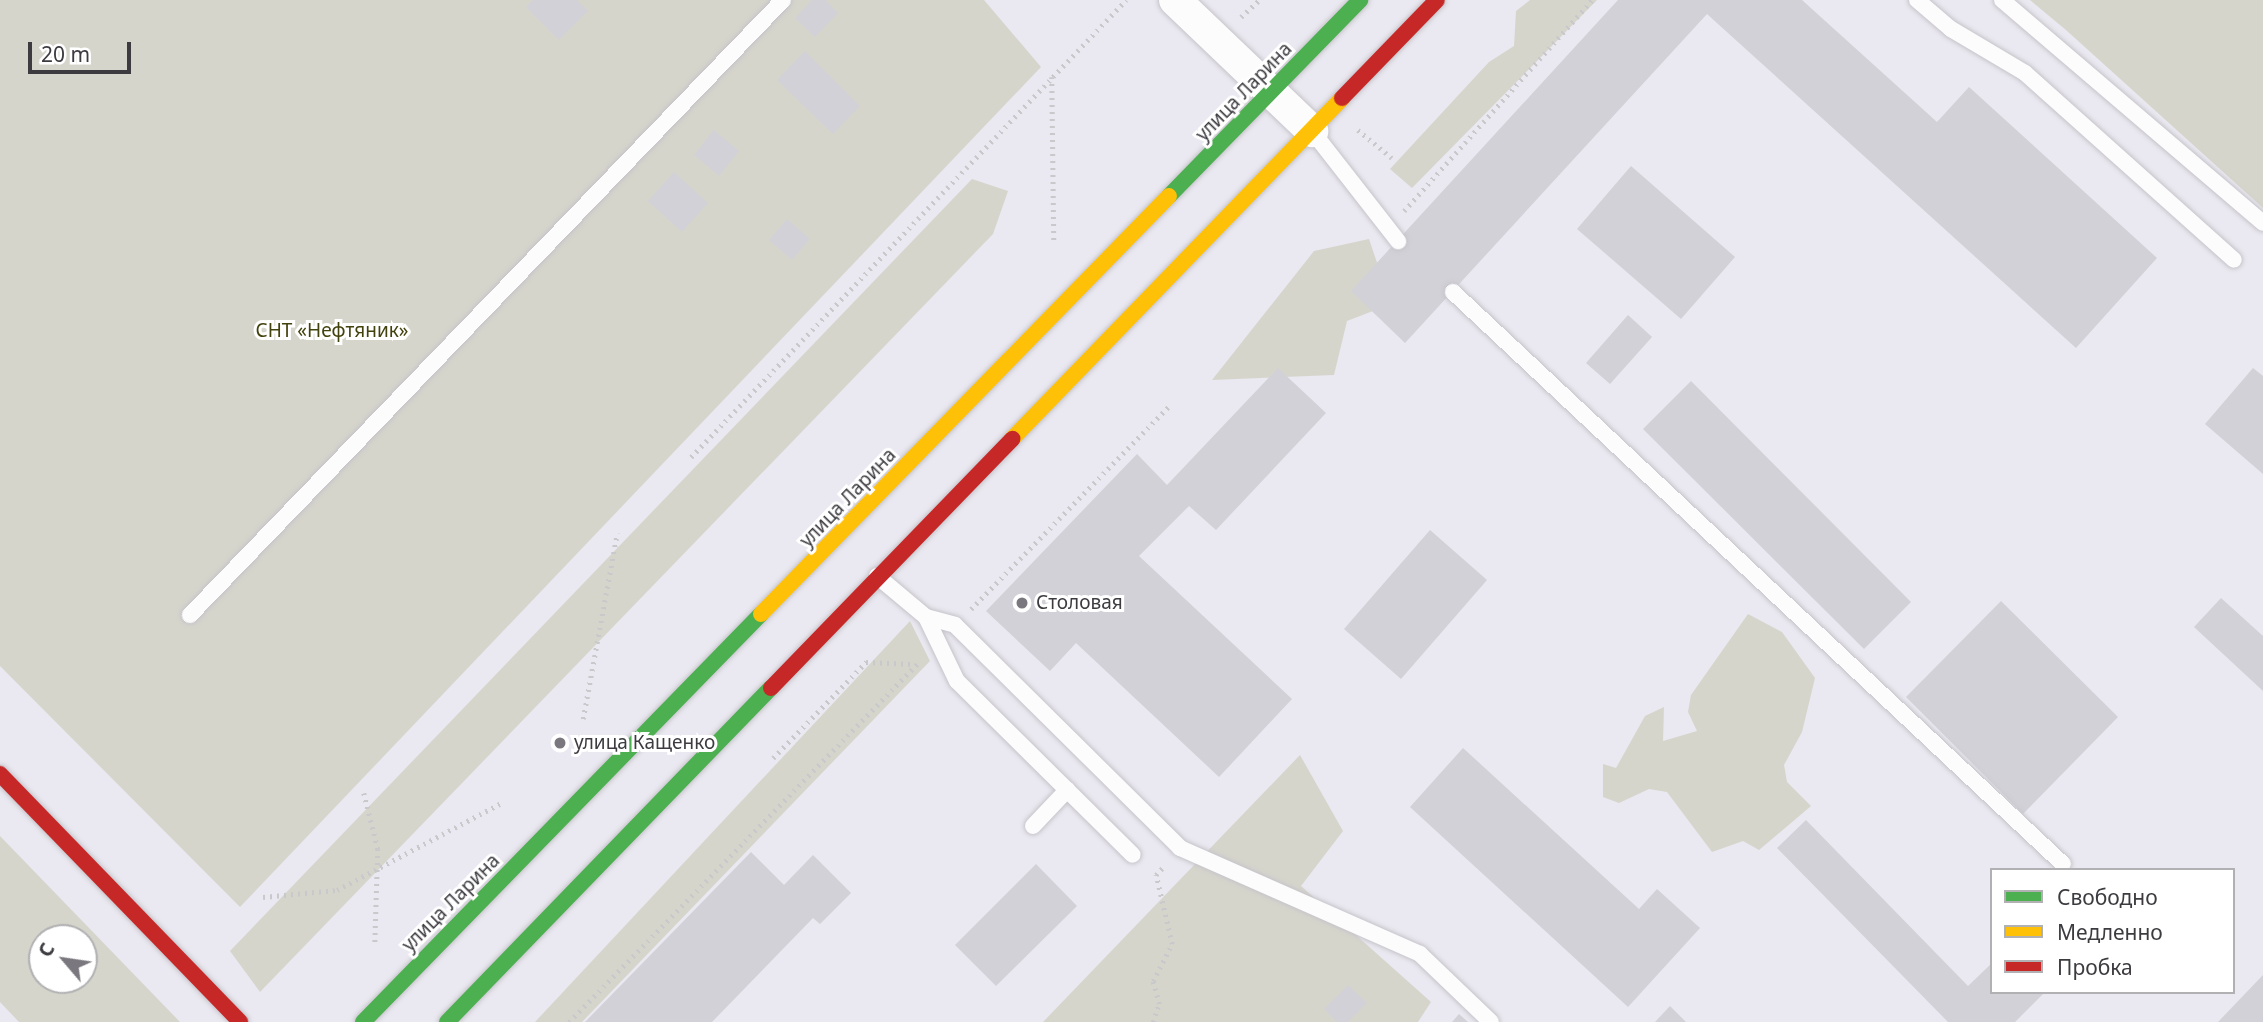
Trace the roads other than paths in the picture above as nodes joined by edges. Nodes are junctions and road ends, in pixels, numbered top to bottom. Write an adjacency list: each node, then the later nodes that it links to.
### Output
1 (783, 0): 14 (lane)
2 (1175, 0): 7 (street)
3 (1360, 0): 7 (main road, улица Ларина)
4 (1437, 0): 8 (main road)
5 (1917, 0): 11 (lane)
6 (2002, 0): 9 (lane)
7 (1272, 93): 8 (street); 22 (main road, улица Ларина)
8 (1312, 131): 10 (lane); 13 (main road)
9 (2263, 223)
10 (1393, 235)
11 (2234, 260)
12 (1453, 292): 20 (lane)
13 (877, 576): 15 (lane); 23 (main road)
14 (190, 615)
15 (926, 617): 17 (lane); 24 (lane)
16 (0, 774): 21 (main road)
17 (1067, 790): 18 (lane); 19 (lane)
18 (1033, 826)
19 (1133, 855)
20 (2063, 864)
21 (240, 1022)
22 (363, 1022)
23 (447, 1022)
24 (1491, 1022)

